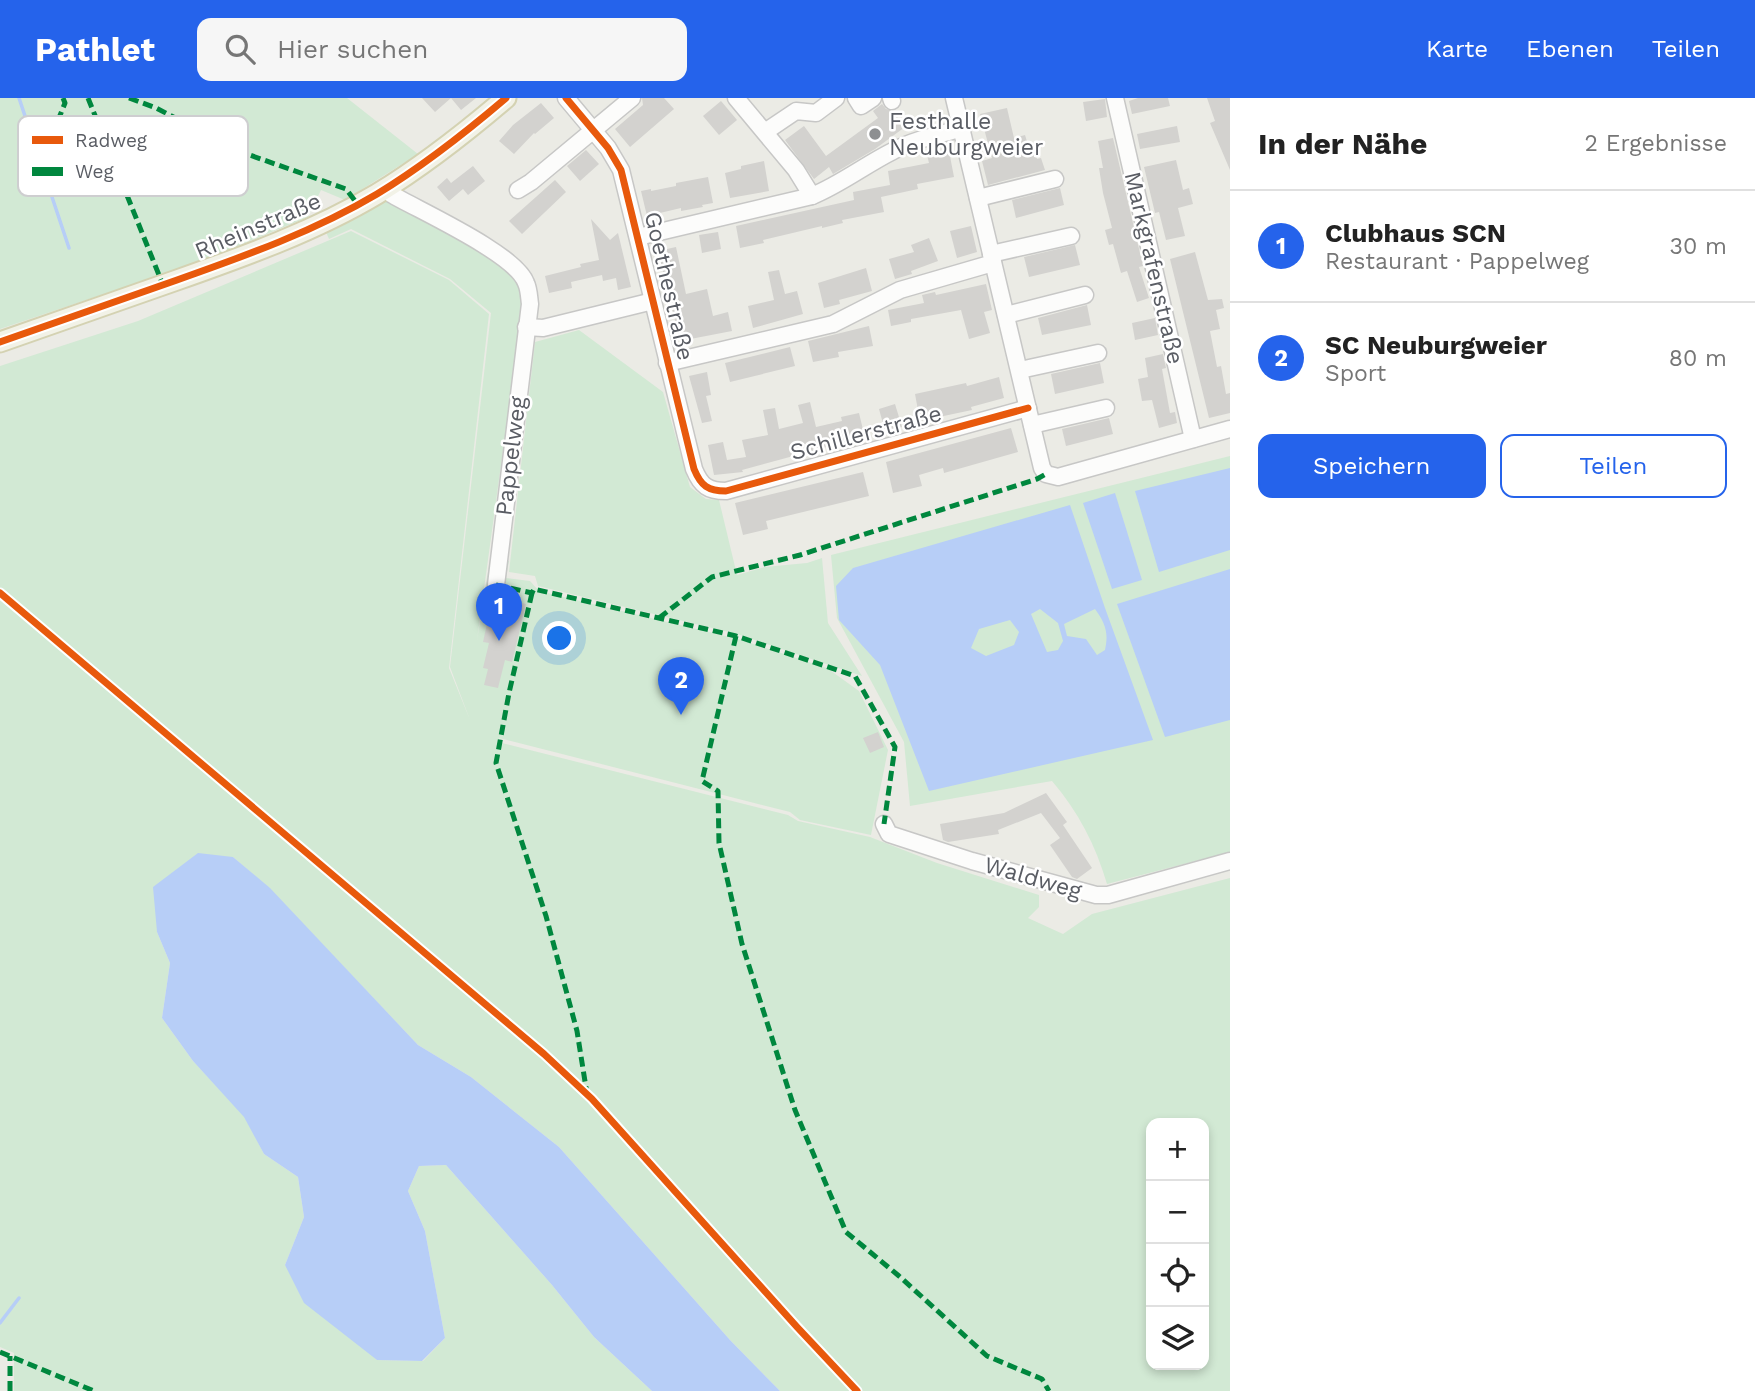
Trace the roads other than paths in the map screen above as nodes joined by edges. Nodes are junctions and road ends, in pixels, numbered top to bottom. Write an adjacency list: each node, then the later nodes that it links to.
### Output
1 (506, 98): 14 (main road, Rheinstraße)
2 (566, 98): 10 (street, Goethestraße)
3 (632, 98): 10 (street)
4 (736, 98): 12 (street)
5 (836, 98): 12 (street)
6 (856, 98): 7 (street)
7 (873, 98)
8 (954, 98): 11 (street)
9 (1115, 98): 33 (street, Markgrafenstraße)
10 (592, 129): 15 (street); 19 (street, Goethestraße)
11 (960, 129): 16 (street); 17 (street)
12 (765, 132): 16 (street)
13 (1055, 179): 17 (street)
14 (386, 188): 24 (street, Pappelweg); 25 (main road, Rheinstraße)
15 (518, 190)
16 (812, 196): 19 (street)
17 (978, 198): 20 (street)
18 (1071, 236): 20 (street)
19 (638, 237): 22 (street, Goethestraße)
20 (992, 259): 23 (street); 27 (street)
21 (1085, 295): 23 (street)
22 (653, 301): 24 (street); 27 (street, Goethestraße)
23 (1006, 315): 28 (street)
24 (526, 327): 35 (street, Pappelweg)
25 (0, 342)
26 (1098, 353): 28 (street)
27 (667, 363): 34 (street, Goethestraße)
28 (1020, 370): 29 (street)
29 (1028, 408): 31 (street); 34 (street, Schillerstraße)
30 (1106, 408): 31 (street)
31 (1032, 425): 33 (street)
32 (1230, 429): 33 (street)
33 (1193, 439)
34 (714, 491)
35 (496, 585)
36 (884, 824): 37 (street, Waldweg)
37 (1230, 861)

